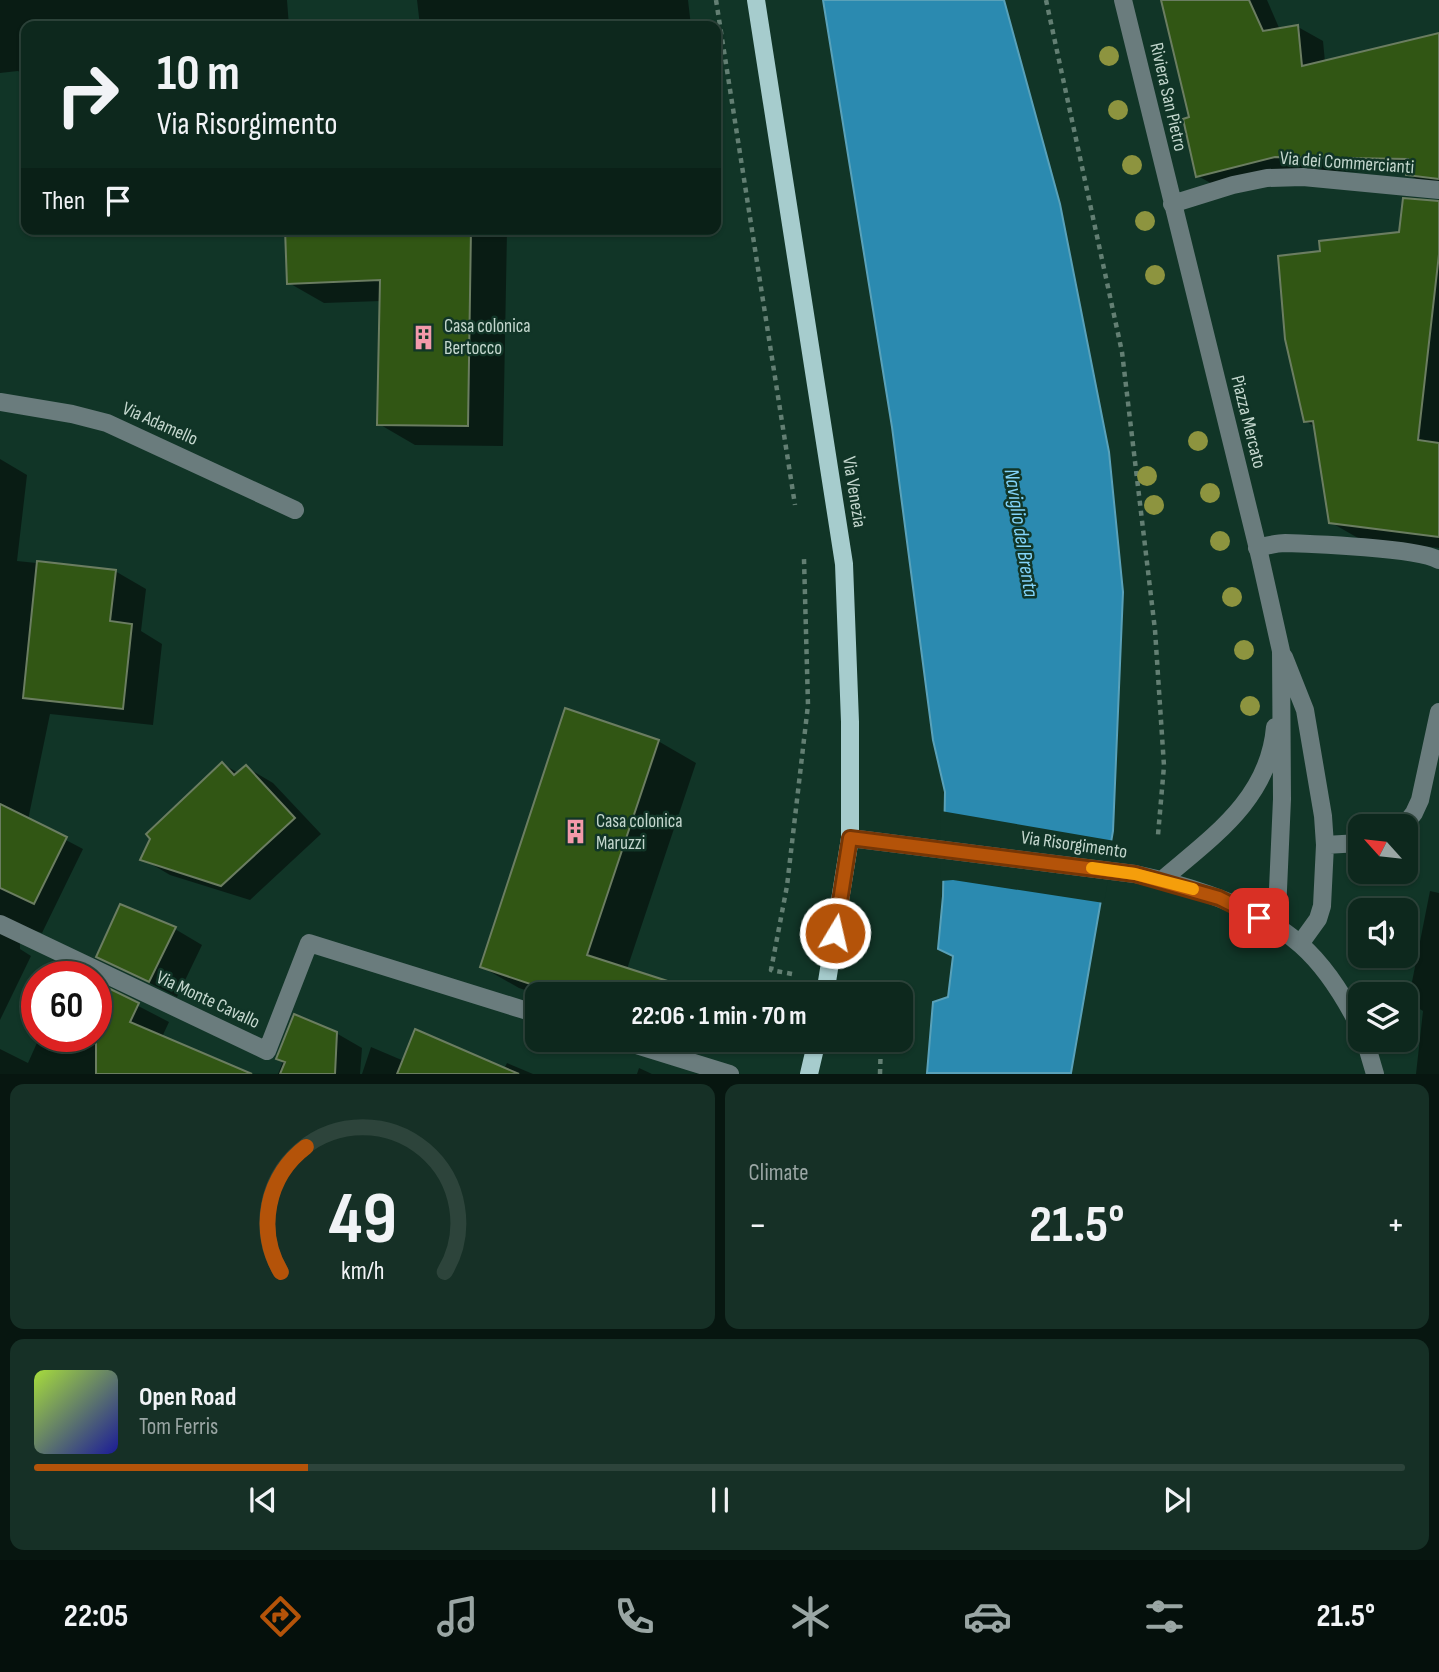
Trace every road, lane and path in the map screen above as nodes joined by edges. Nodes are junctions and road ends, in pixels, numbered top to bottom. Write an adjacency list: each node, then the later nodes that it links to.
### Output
1 (716, 0): 5 (path)
2 (756, 0): 19 (main road, Via Venezia)
3 (1046, 0): 18 (path)
4 (1123, 0): 8 (street, Riviera San Pietro)
5 (719, 21)
6 (721, 32): 10 (path)
7 (1439, 190): 8 (street, Via dei Commercianti)
8 (1172, 204): 13 (street, Piazza Mercato)
9 (0, 402): 11 (street, Via Adamello)
10 (795, 506)
11 (295, 510)
12 (802, 547): 26 (path)
13 (1257, 548): 14 (street); 15 (street, Piazza Mercato)
14 (1439, 560)
15 (1281, 650): 21 (street, Piazza Mercato); 22 (street, Piazza Mercato); 24 (street, Piazza Mercato)
16 (1439, 712): 17 (street)
17 (1413, 814)
18 (1158, 835)
19 (850, 838): 22 (street, Via Risorgimento); 27 (main road, Via Venezia)
20 (1348, 843): 21 (street)
21 (1325, 845): 25 (street, Piazza Mercato)
22 (1162, 880): 24 (street, Via Risorgimento)
23 (0, 924): 29 (street, Via Monte Cavallo)
24 (1279, 929): 25 (street, Via Risorgimento)
25 (1300, 944): 28 (street, Via Risorgimento)
26 (810, 982)
27 (827, 982)
28 (1348, 1006)
29 (525, 1010)
30 (660, 1052): 34 (street)
31 (814, 1052): 35 (main road)
32 (881, 1052): 36 (path)
33 (1369, 1052): 37 (street)
34 (730, 1073)
35 (809, 1073)
36 (880, 1073)
37 (1375, 1073)

